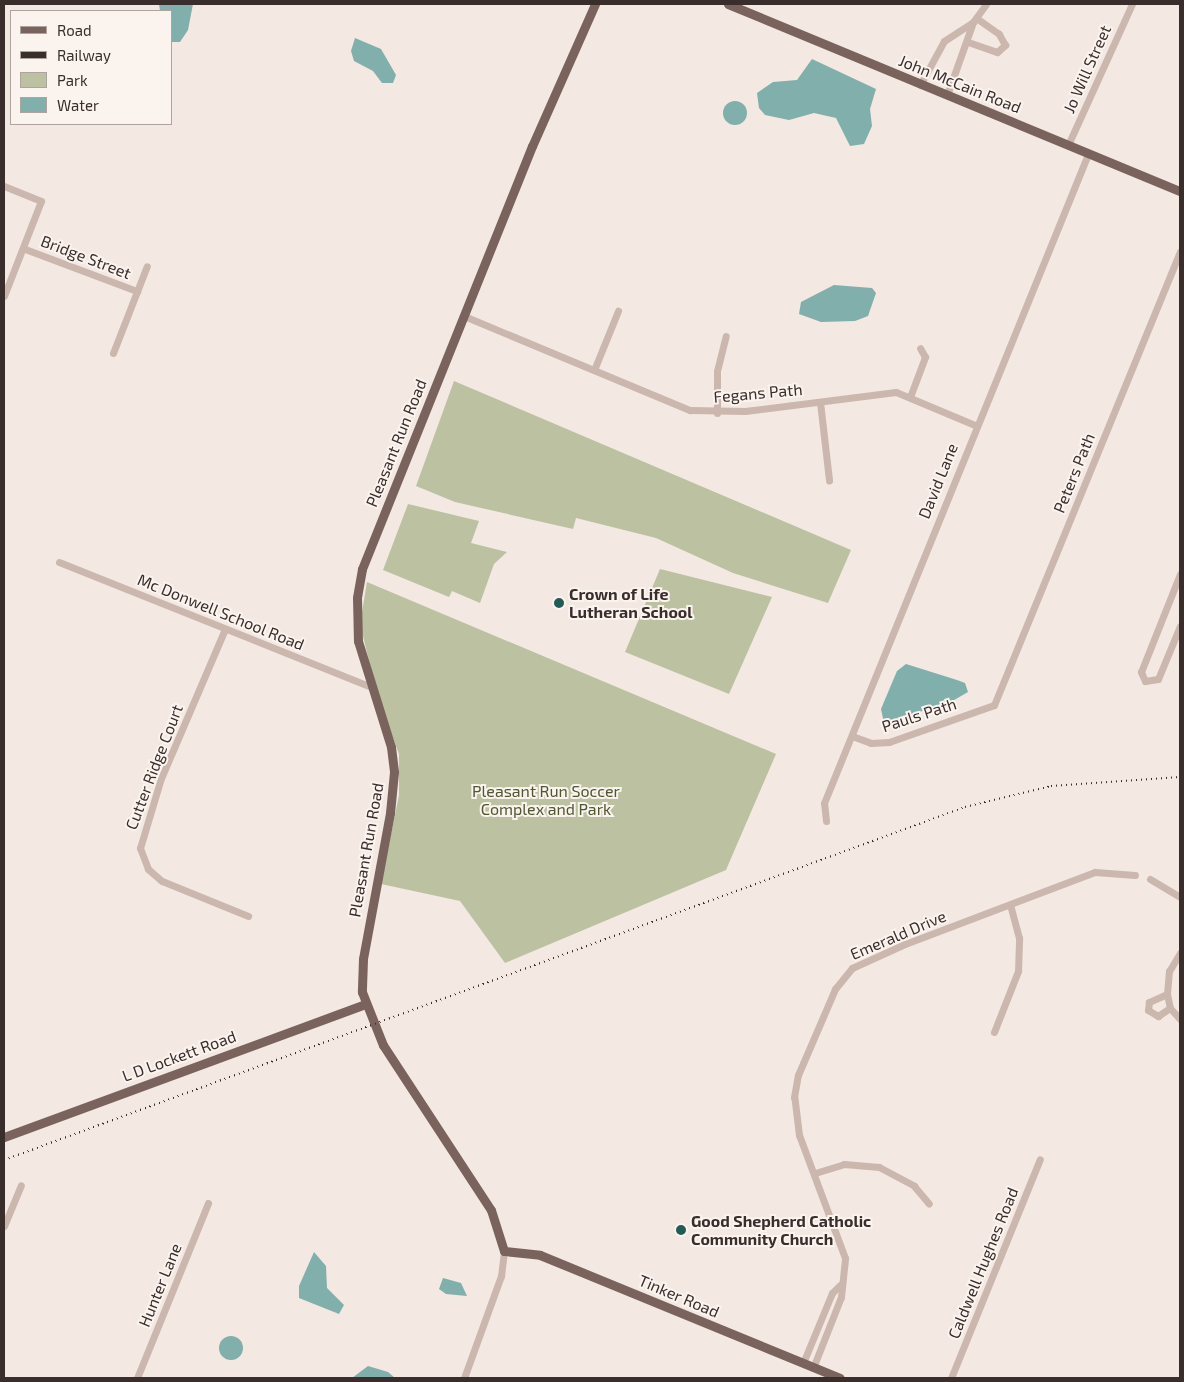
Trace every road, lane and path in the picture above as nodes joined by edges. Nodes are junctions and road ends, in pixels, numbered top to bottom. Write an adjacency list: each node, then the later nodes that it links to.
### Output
1 (595, 4): 19 (main road, Pleasant Run Road)
2 (728, 4): 7 (main road, John McCain Road)
3 (986, 4): 5 (street)
4 (1132, 4): 9 (street, Jo Will Street)
5 (975, 20): 6 (street); 6 (street); 7 (street)
6 (968, 42): 8 (street)
7 (920, 84): 8 (main road, John McCain Road)
8 (946, 95): 9 (main road, John McCain Road)
9 (1068, 145): 10 (main road, John McCain Road)
10 (1088, 154): 12 (main road, John McCain Road); 27 (street, David Lane)
11 (4, 186): 13 (street)
12 (1180, 191)
13 (25, 249): 16 (street, Bridge Street); 17 (street)
14 (1180, 252): 34 (street, Peters Path)
15 (147, 266): 16 (street)
16 (137, 291): 22 (street)
17 (4, 296)
18 (618, 312): 23 (street)
19 (464, 316): 23 (street, Fegans Path); 33 (main road, Pleasant Run Road)
20 (726, 336): 26 (street)
21 (920, 348): 24 (street)
22 (113, 353)
23 (594, 370): 26 (street, Fegans Path)
24 (910, 397): 25 (street, Fegans Path); 27 (street, Fegans Path)
25 (820, 402): 26 (street, Fegans Path); 28 (street)
26 (717, 413)
27 (975, 425): 35 (street, David Lane)
28 (829, 480)
29 (59, 562): 32 (street, Mc Donwell School Road)
30 (1180, 575): 31 (street)
31 (1180, 626)
32 (225, 628): 33 (street, Mc Donwell School Road); 41 (street, Cutter Ridge Court)
33 (372, 687): 44 (main road, Pleasant Run Road)
34 (994, 705): 35 (street, Pauls Path)
35 (852, 736): 36 (street, David Lane)
36 (826, 821)
37 (1135, 875): 40 (street, Emerald Drive)
38 (1150, 878): 39 (street)
39 (1180, 897)
40 (1010, 905): 47 (street); 50 (street, Emerald Drive)
41 (248, 916)
42 (1180, 952): 43 (street)
43 (1167, 994): 45 (street); 45 (street)
44 (365, 1004): 48 (main road, L D Lockett Road); 55 (main road, Pleasant Run Road)
45 (1170, 1008): 46 (street)
46 (1180, 1019)
47 (994, 1032)
48 (4, 1137)
49 (1040, 1158): 62 (street, Caldwell Hughes Road)
50 (815, 1173): 53 (street); 56 (street, Emerald Drive)
51 (21, 1185): 54 (street)
52 (208, 1202): 59 (street, Hunter Lane)
53 (930, 1204)
54 (4, 1226)
55 (504, 1251): 57 (main road, Tinker Road); 60 (street, Pleasant Run Road)
56 (840, 1285): 57 (street, Emerald Drive); 58 (street, Emerald Drive)
57 (803, 1363): 58 (main road, Tinker Road)
58 (813, 1368): 61 (main road, Tinker Road)
59 (136, 1378)
60 (464, 1378)
61 (840, 1378)
62 (952, 1378)

